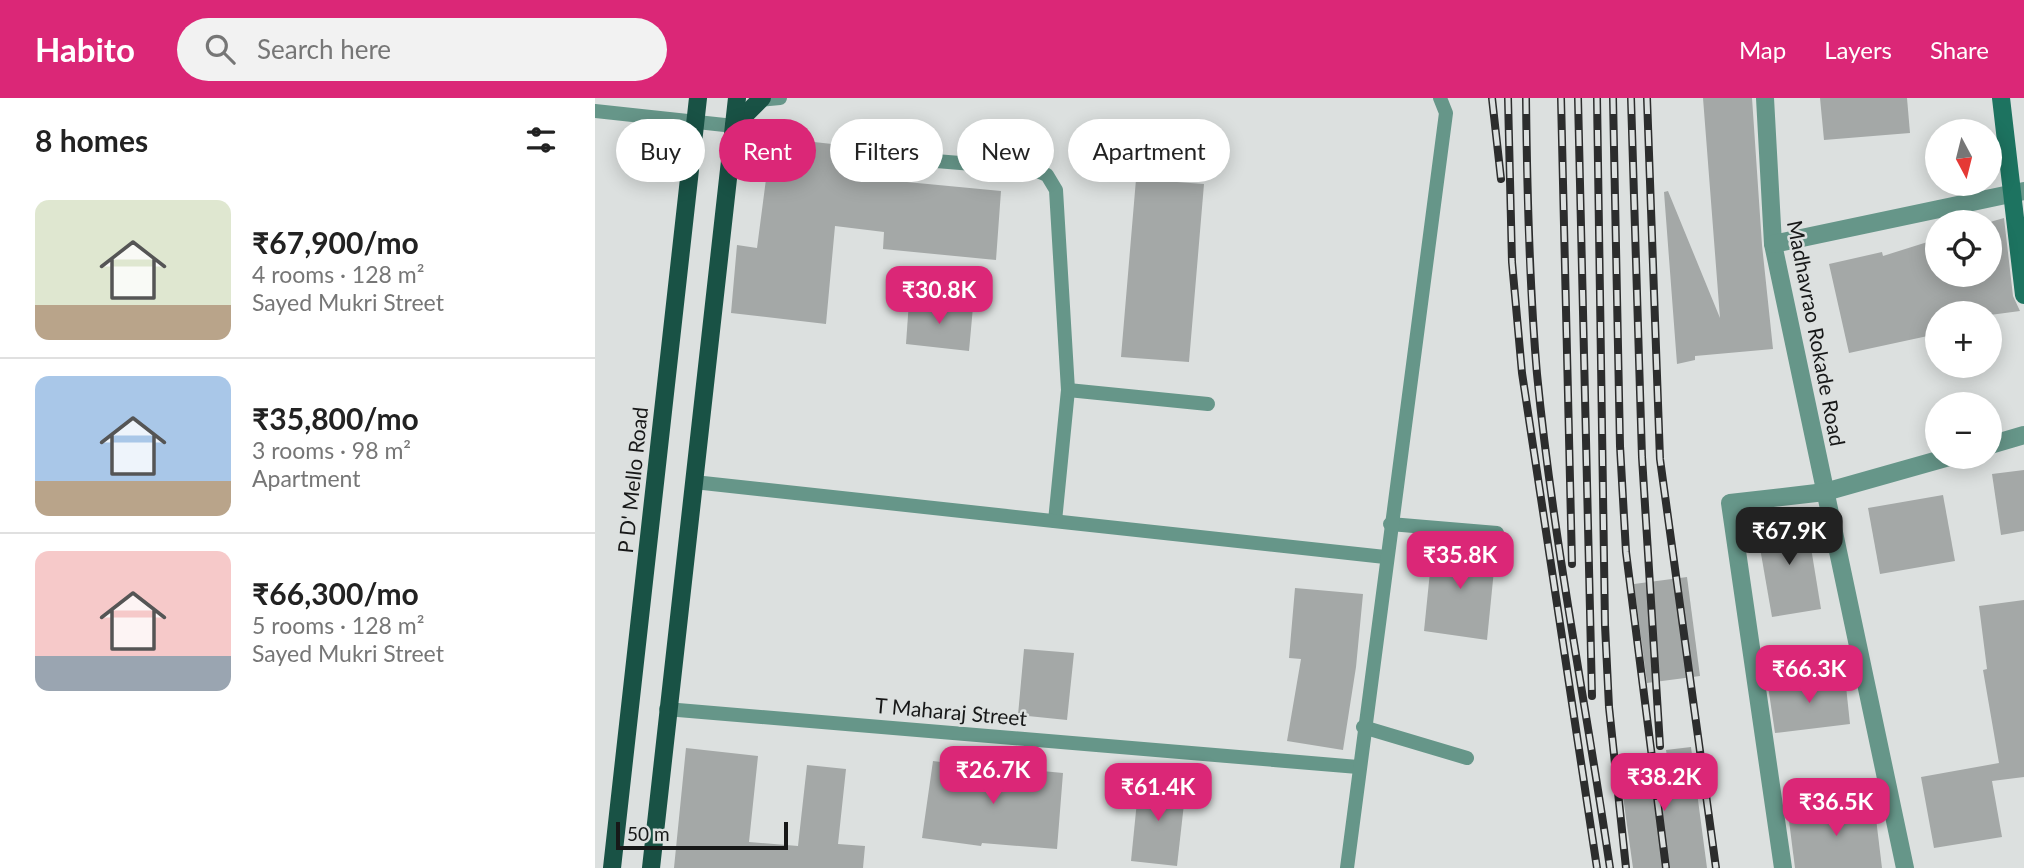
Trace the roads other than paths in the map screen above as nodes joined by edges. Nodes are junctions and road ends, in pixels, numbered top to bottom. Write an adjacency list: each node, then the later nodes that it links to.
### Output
1 (698, 98): 10 (main road, P D' Mello Road)
2 (737, 98): 11 (main road)
3 (780, 98): 7 (lane)
4 (1440, 98): 27 (lane)
5 (1765, 98): 17 (street, Madhavrao Rokade Road)
6 (2001, 98): 16 (street)
7 (761, 99): 12 (main road)
8 (595, 111): 9 (lane)
9 (668, 119)
10 (695, 119)
11 (735, 119)
12 (741, 119)
13 (943, 162): 19 (lane)
14 (688, 182): 34 (main road, P D' Mello Road)
15 (728, 182): 24 (main road)
16 (2018, 191): 17 (street); 18 (street)
17 (1773, 244): 25 (street, Madhavrao Rokade Road)
18 (2024, 295)
19 (1068, 390): 20 (lane); 26 (lane)
20 (1208, 404)
21 (2024, 435): 22 (street)
22 (2002, 441)
23 (1925, 464): 25 (street)
24 (694, 482): 26 (lane); 30 (main road)
25 (1825, 492): 37 (street); 38 (street, Madhavrao Rokade Road)
26 (1055, 521): 29 (lane)
27 (1390, 524): 28 (lane); 29 (lane)
28 (1497, 533)
29 (1385, 557): 31 (lane)
30 (666, 709): 33 (lane, T Maharaj Street); 35 (main road)
31 (1363, 727): 32 (lane); 33 (lane)
32 (1467, 758)
33 (1358, 767): 36 (lane)
34 (612, 868)
35 (651, 868)
36 (1347, 868)
37 (1783, 868)
38 (1905, 868)

